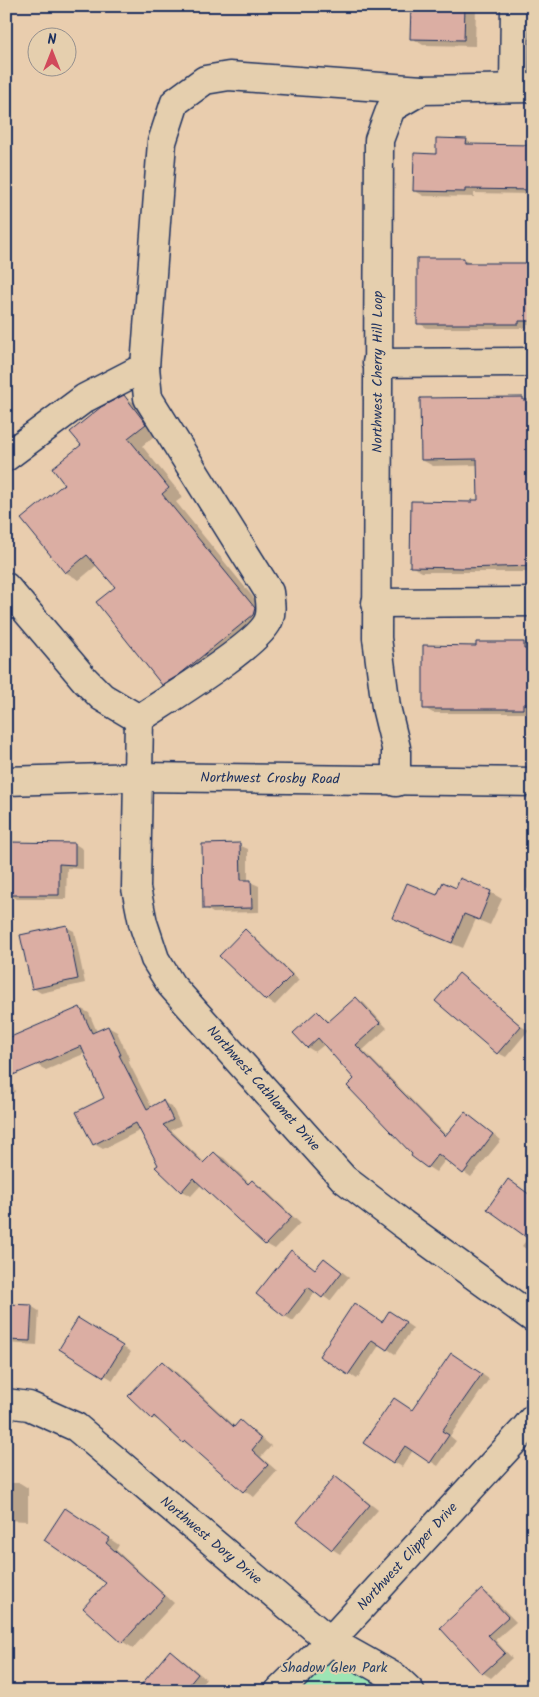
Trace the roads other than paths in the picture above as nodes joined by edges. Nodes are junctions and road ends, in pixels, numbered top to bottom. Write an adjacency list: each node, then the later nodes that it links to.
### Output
1 (514, 6): 2 (street)
2 (524, 88): 3 (street, Northwest Cherry Hill Loop)
3 (422, 90): 5 (street, Northwest Cherry Hill Loop); 6 (street)
4 (533, 362): 5 (street)
5 (378, 363): 10 (street, Northwest Cherry Hill Loop)
6 (144, 367): 7 (street); 11 (street)
7 (6, 457)
8 (6, 587): 11 (street)
9 (533, 602): 10 (street)
10 (376, 603): 14 (street, Northwest Cherry Hill Loop)
11 (139, 719): 12 (street, Northwest Cathlamet Drive)
12 (139, 777): 13 (street, Northwest Crosby Road); 14 (street, Northwest Crosby Road); 16 (street, Northwest Cathlamet Drive)
13 (6, 781)
14 (396, 782): 15 (street, Northwest Crosby Road)
15 (533, 782)
16 (533, 1318)
17 (6, 1402): 19 (street, Northwest Dory Drive)
18 (533, 1419): 19 (street, Northwest Clipper Drive)
19 (330, 1640): 20 (street, Northwest Clipper Drive); 21 (street, Northwest Dory Drive)
20 (279, 1691)
21 (410, 1691)

